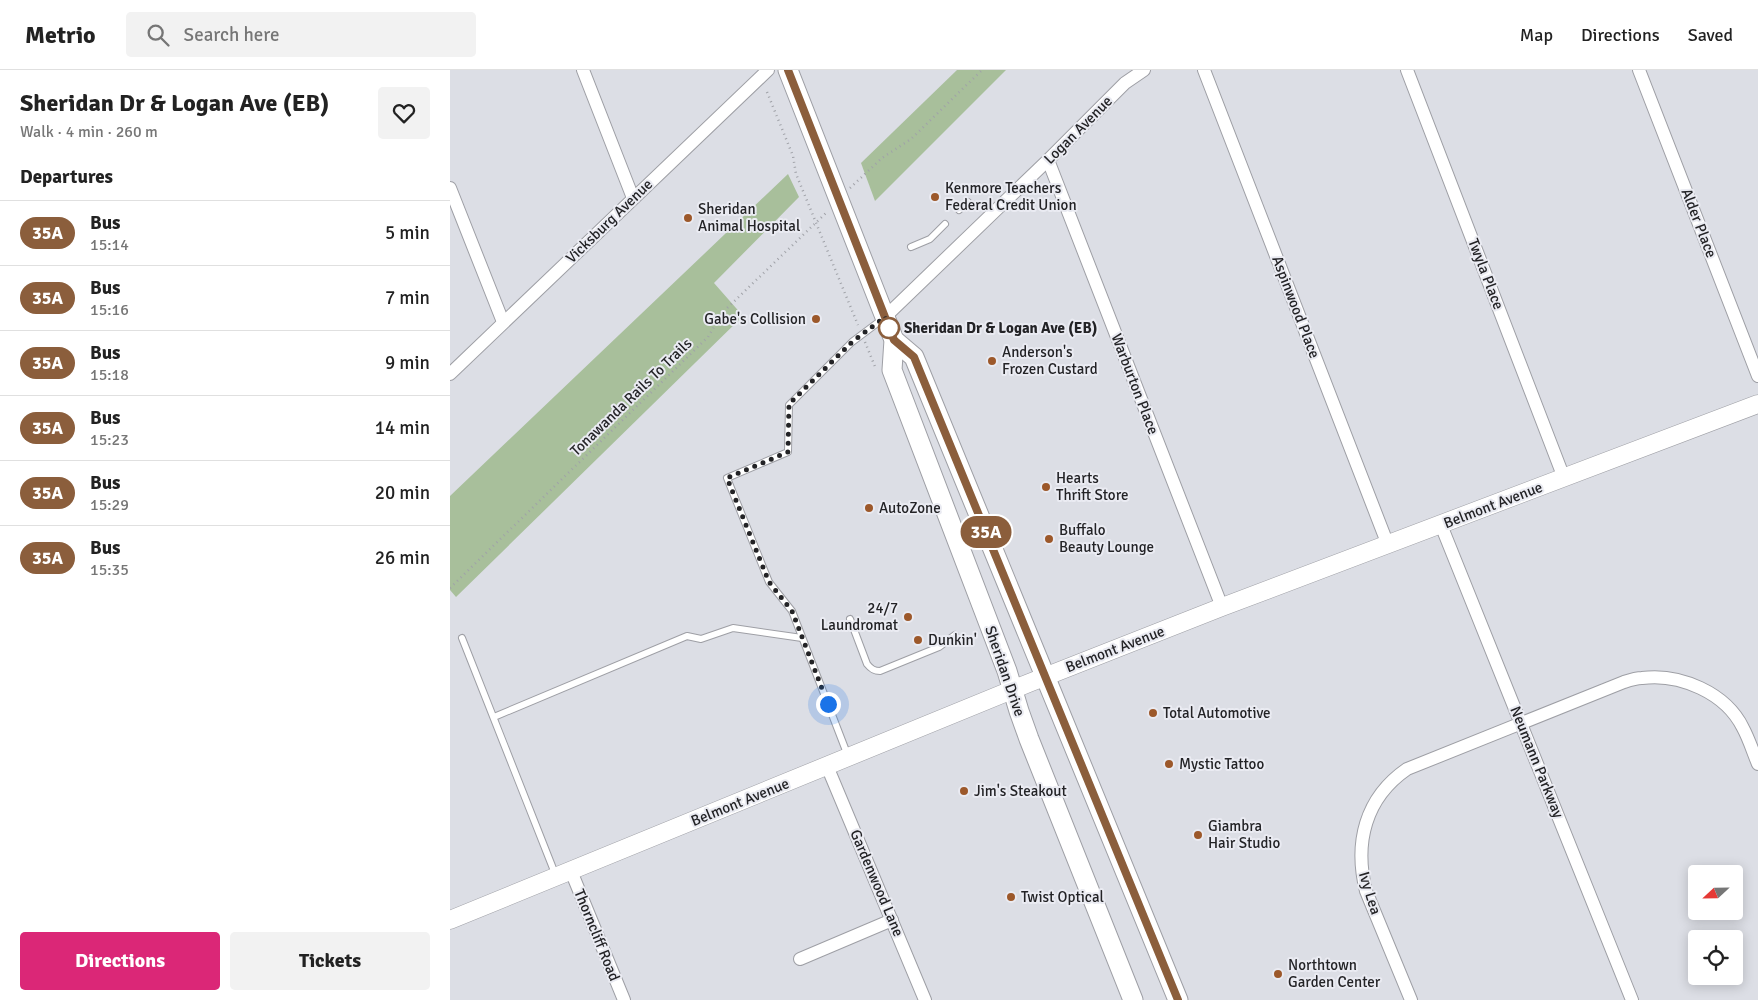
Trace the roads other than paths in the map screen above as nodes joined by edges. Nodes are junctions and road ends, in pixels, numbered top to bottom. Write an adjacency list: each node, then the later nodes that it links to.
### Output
1 (583, 70): 10 (street)
2 (768, 70): 10 (street, Vicksburg Avenue)
3 (788, 70): 15 (main road, Sheridan Drive)
4 (1144, 70): 8 (street, Logan Avenue)
5 (1204, 70): 23 (street, Aspinwood Place)
6 (1407, 70): 21 (street, Twyla Place)
7 (1639, 70): 19 (street, Alder Place)
8 (1048, 160): 15 (street, Logan Avenue); 24 (street, Warburton Place)
9 (450, 188): 16 (street)
10 (633, 198): 16 (street, Vicksburg Avenue)
11 (968, 202): 12 (lane)
12 (959, 210)
13 (945, 224): 14 (lane)
14 (911, 247)
15 (885, 317): 17 (main road, Sheridan Drive); 28 (lane)
16 (503, 322): 18 (street, Vicksburg Avenue)
17 (894, 340): 29 (main road, Sheridan Drive); 30 (main road, Sheridan Drive)
18 (450, 374)
19 (1758, 376)
20 (1758, 404): 21 (street, Belmont Avenue)
21 (1564, 478): 22 (street, Belmont Avenue)
22 (1441, 525): 23 (street, Belmont Avenue); 32 (street, Neumann Parkway)
23 (1388, 545): 24 (street, Belmont Avenue)
24 (1222, 607): 29 (street, Belmont Avenue)
25 (850, 619): 26 (lane)
26 (955, 635)
27 (462, 638): 31 (lane)
28 (802, 638): 31 (lane); 33 (lane)
29 (1045, 677): 30 (street, Belmont Avenue); 43 (main road, Sheridan Drive)
30 (1012, 690): 33 (street, Belmont Avenue); 42 (main road, Sheridan Drive)
31 (494, 717): 36 (lane)
32 (1521, 723): 34 (street, Ivy Lea); 44 (street, Ivy Lea); 45 (street, Neumann Parkway)
33 (849, 757): 35 (street, Belmont Avenue)
34 (1758, 764)
35 (828, 766): 36 (street, Belmont Avenue); 38 (street, Gardenwood Lane)
36 (564, 874): 37 (street, Belmont Avenue); 40 (street, Thorncliff Road)
37 (450, 920)
38 (892, 920): 39 (street); 41 (street, Gardenwood Lane)
39 (800, 959)
40 (624, 1000)
41 (925, 1000)
42 (1133, 1000)
43 (1178, 1000)
44 (1410, 1000)
45 (1632, 1000)

